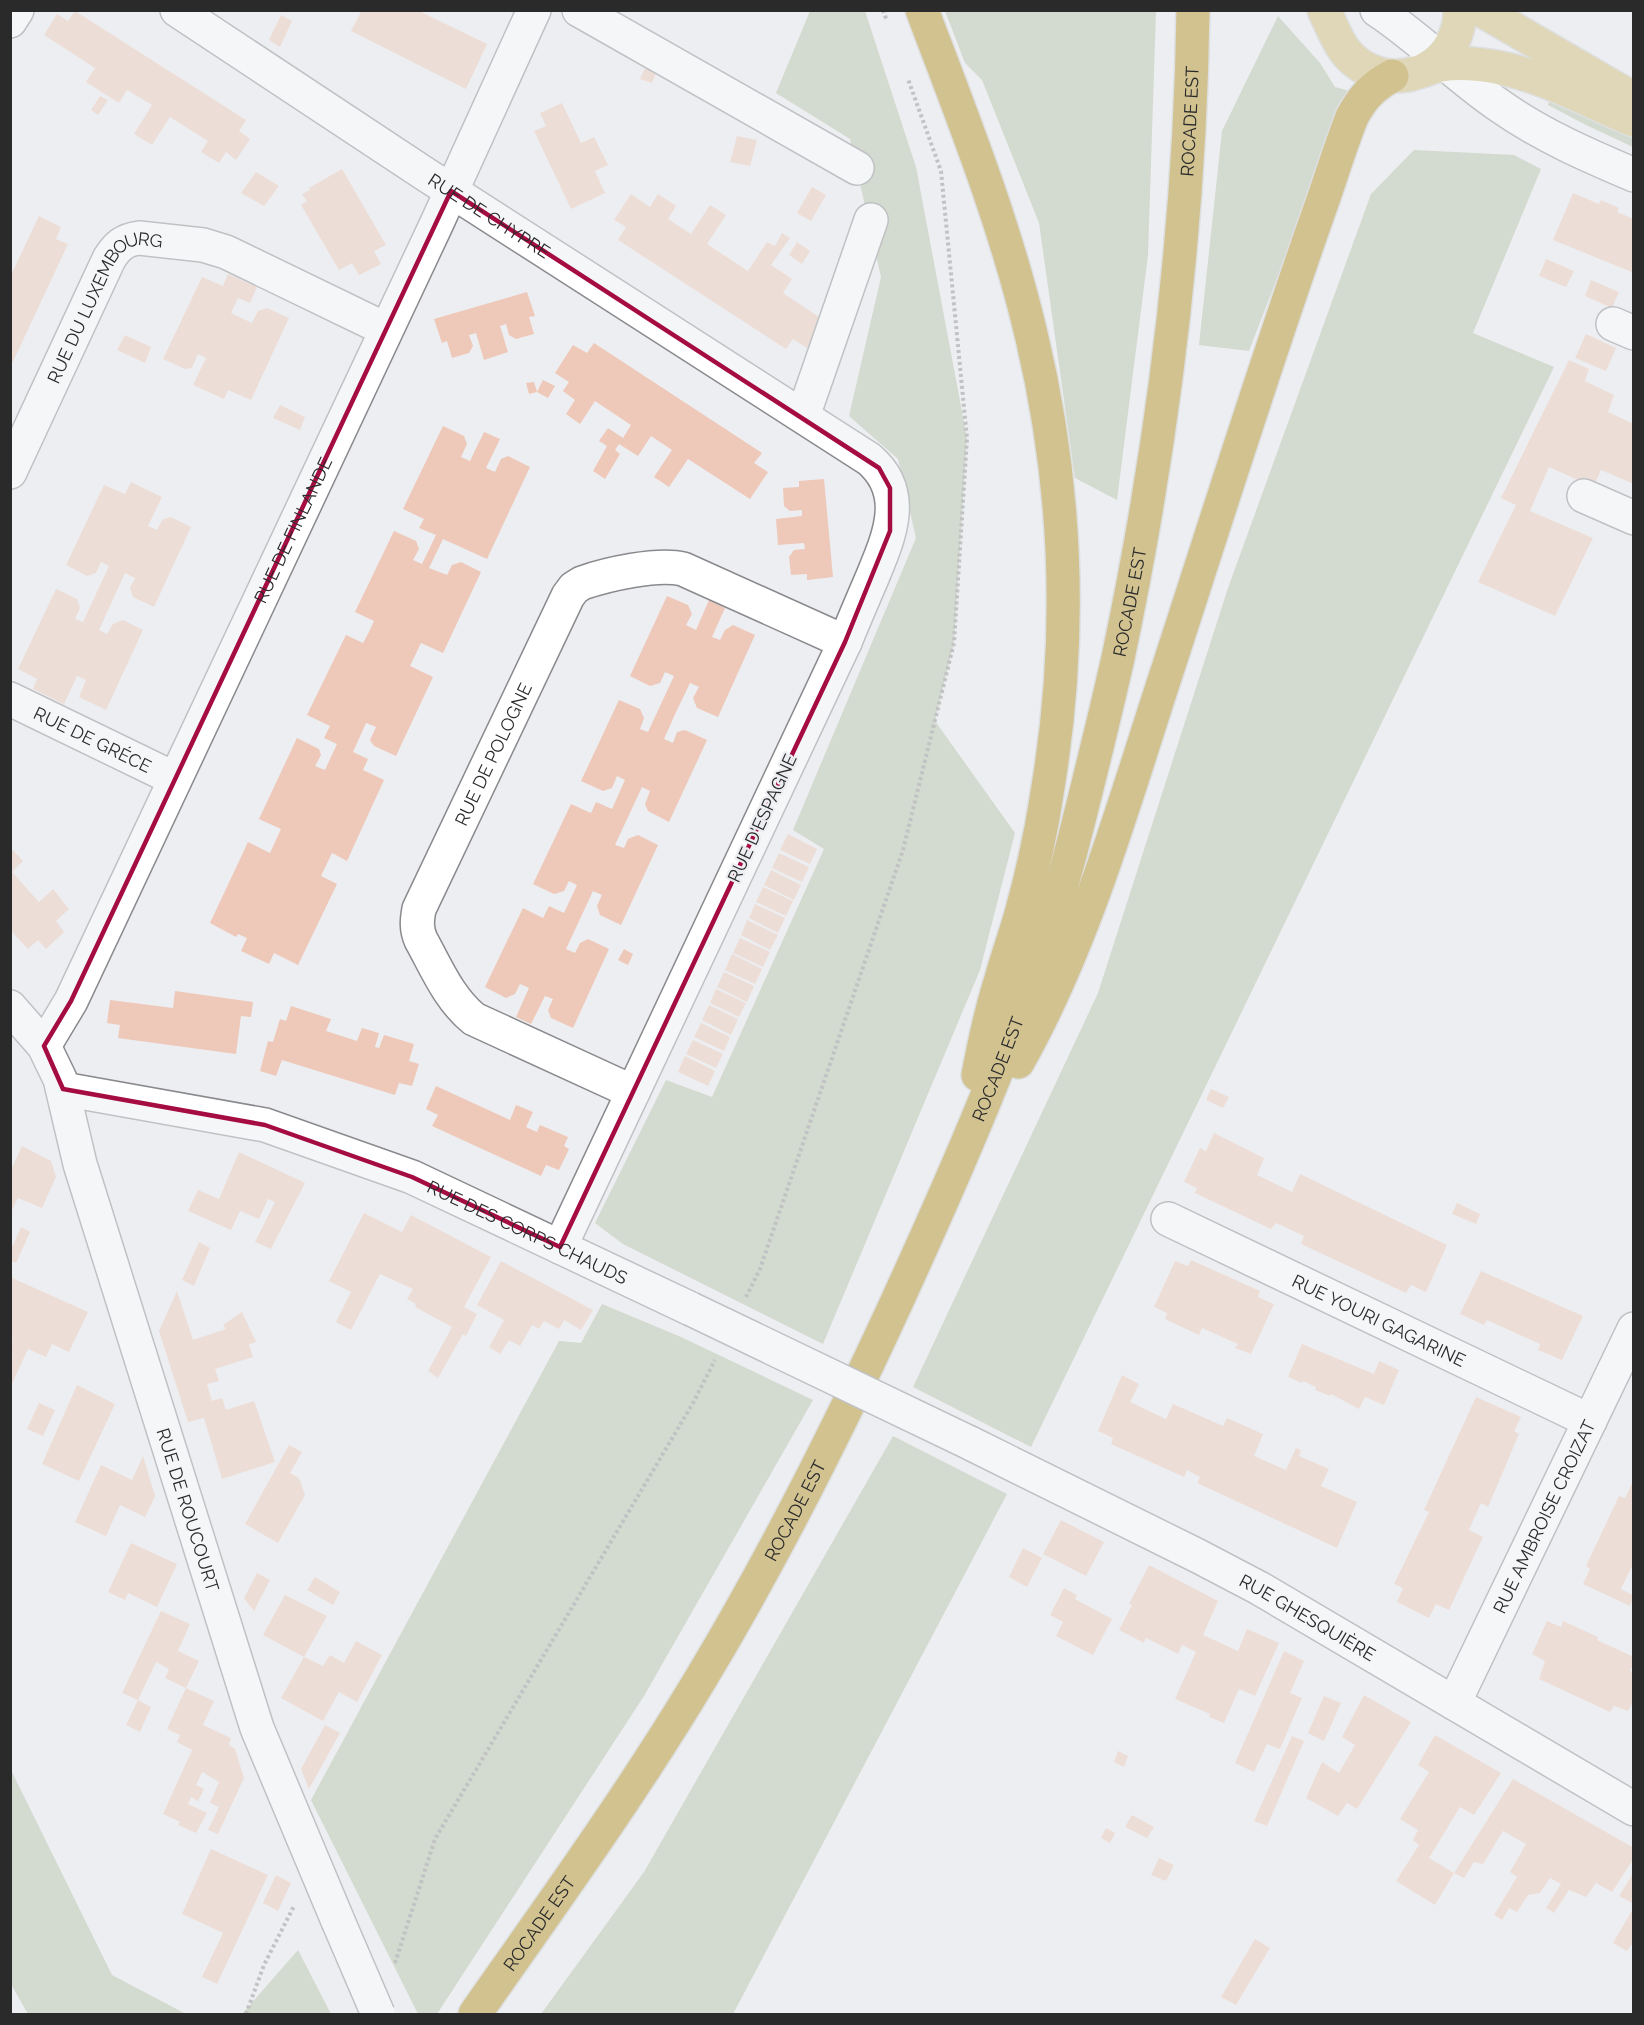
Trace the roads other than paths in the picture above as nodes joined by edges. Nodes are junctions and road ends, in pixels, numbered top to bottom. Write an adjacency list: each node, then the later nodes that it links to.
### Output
1 (17, 10): 12 (street)
2 (177, 10): 20 (street, RUE DE CHYPRE)
3 (534, 10): 20 (street, RUE DE FINLANDE)
4 (579, 10): 18 (street)
5 (922, 10): 34 (highway)
6 (1193, 10): 34 (highway, ROCADE EST)
7 (1324, 10): 14 (main road)
8 (1377, 10): 13 (street)
9 (1409, 10): 13 (street)
10 (1460, 10): 13 (main road)
11 (1481, 10): 15 (main road)
12 (10, 21)
13 (1448, 60): 14 (main road); 16 (main road); 17 (street); 19 (street)
14 (1392, 76): 34 (highway)
15 (1634, 99)
16 (1634, 120)
17 (1634, 158)
18 (857, 168)
19 (1634, 175)
20 (451, 191): 22 (street, RUE DE FINLANDE); 23 (street, RUE DE CHYPRE)
21 (871, 219): 23 (street)
22 (385, 329): 24 (street, RUE DU LUXEMBOURG); 29 (street, RUE DE FINLANDE)
23 (803, 416): 27 (street, RUE D'ESPAGNE)
24 (10, 472)
25 (1584, 496): 26 (street)
26 (1634, 518)
27 (845, 642): 33 (street, RUE D'ESPAGNE); 33 (street, RUE DE POLOGNE)
28 (10, 699): 29 (street, RUE DE GRÉCE)
29 (175, 779): 31 (street, RUE DE FINLANDE)
30 (10, 1007): 31 (street, RUE DE ROUCOURT)
31 (44, 1046): 32 (street, RUE DE ROUCOURT)
32 (63, 1089): 36 (street, RUE DES CORPS CHAUDS); 42 (street, RUE DE ROUCOURT, bridge)
33 (633, 1092): 36 (street, RUE D'ESPAGNE)
34 (964, 1151): 43 (highway, ROCADE EST)
35 (1168, 1219): 38 (street, RUE YOURI GAGARINE)
36 (560, 1246): 39 (street, RUE DES CORPS CHAUDS, bridge)
37 (1634, 1329): 38 (street, RUE AMBROISE CROIZAT)
38 (1590, 1421): 40 (street, RUE AMBROISE CROIZAT)
39 (970, 1443): 40 (street, RUE GHESQUIÈRE)
40 (1454, 1702): 41 (street, RUE GHESQUIÈRE)
41 (1634, 1809)
42 (378, 2014)
43 (475, 2014)

